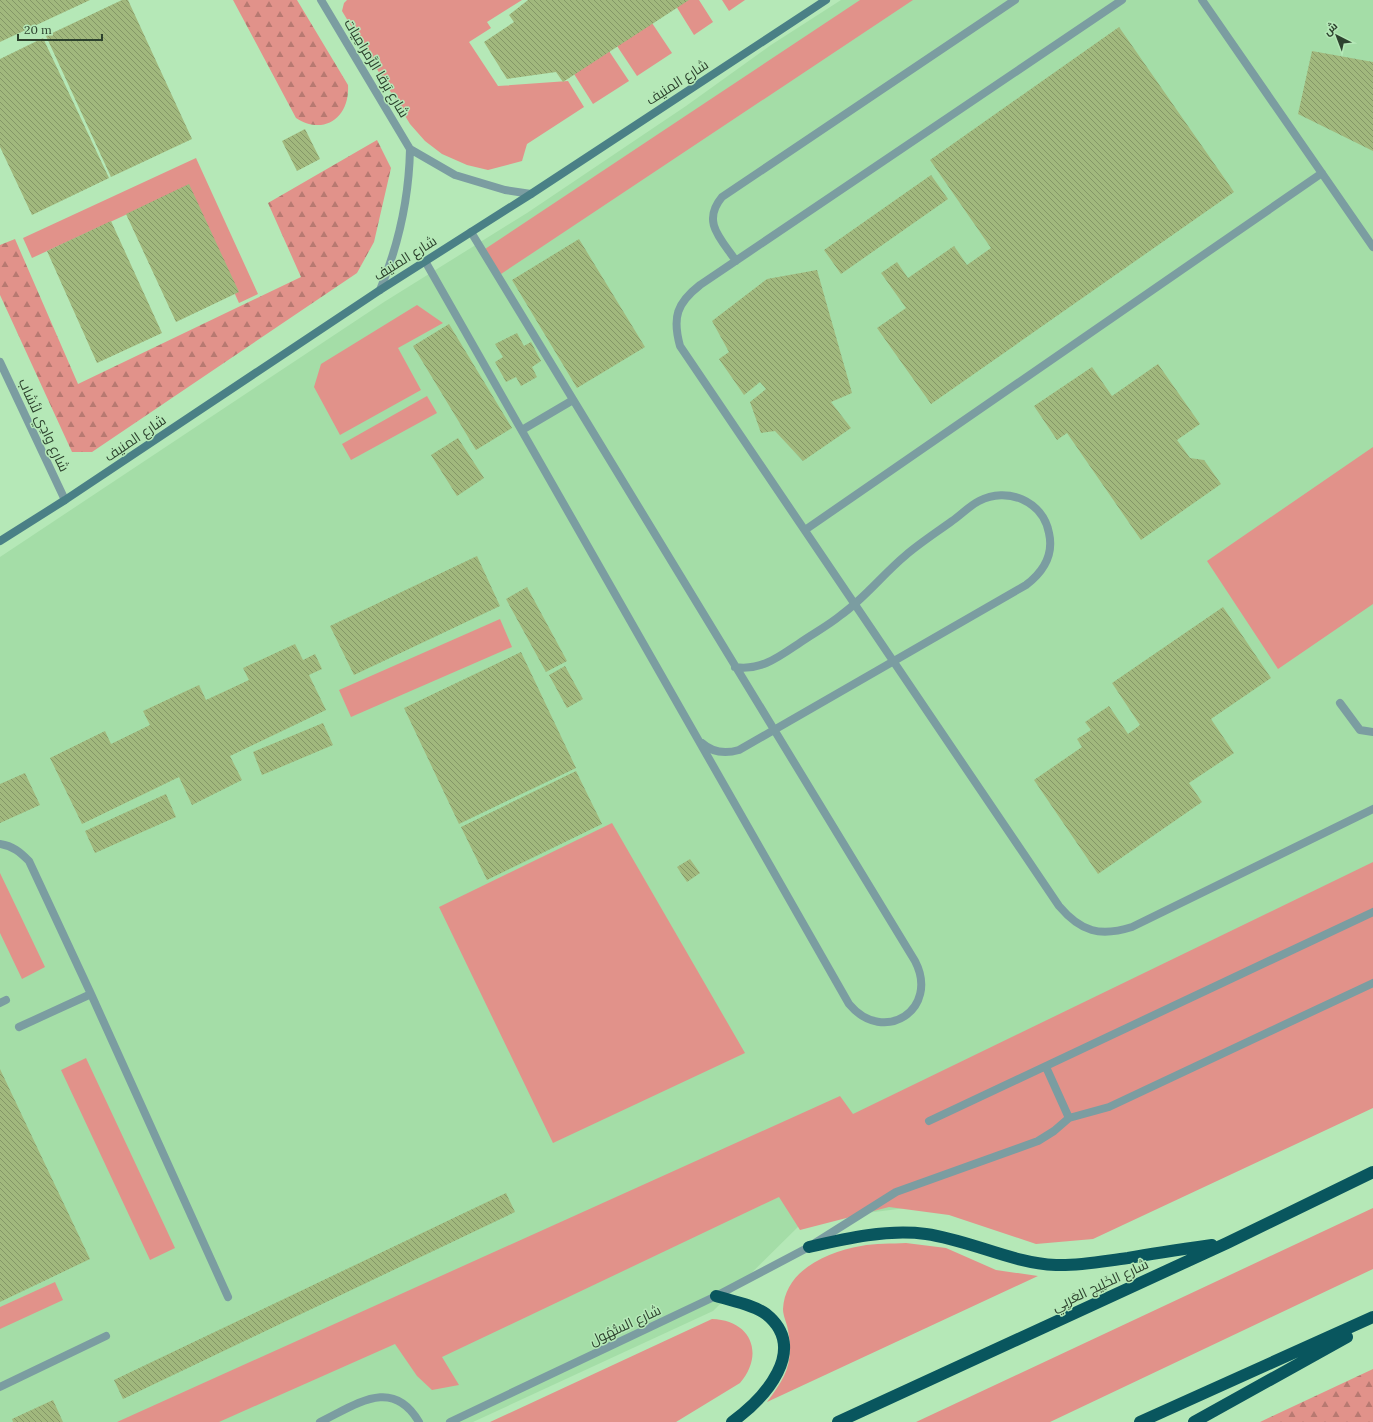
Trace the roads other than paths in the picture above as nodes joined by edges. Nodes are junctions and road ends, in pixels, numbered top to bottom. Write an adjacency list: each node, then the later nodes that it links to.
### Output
1 (321, 0): 6 (street, شارع بَرقا الرَّمرامِيات)
2 (826, 0): 8 (street, شارع المنيف)
3 (1015, 0): 12 (street)
4 (1122, 0): 12 (street)
5 (1202, 0): 7 (street)
6 (410, 149): 8 (street, شارع بَرقا الرَّمرامِيات); 13 (street)
7 (1322, 173): 10 (street); 18 (street)
8 (531, 194): 9 (street, شارع المنيف)
9 (471, 232): 11 (street, شارع المنيف); 15 (street)
10 (1373, 247)
11 (425, 261): 13 (street, شارع المنيف); 16 (street)
12 (736, 261): 18 (street)
13 (380, 290): 17 (street, شارع المنيف)
14 (0, 362): 17 (street, شارع وادِي لأشاب)
15 (573, 400): 16 (street); 22 (street)
16 (522, 430): 26 (street)
17 (66, 500): 19 (street, شارع المنيف)
18 (805, 530): 20 (street)
19 (0, 541)
20 (854, 604): 21 (street); 21 (street); 22 (street)
21 (892, 660): 24 (street); 27 (street)
22 (735, 667): 24 (street)
23 (1340, 703): 25 (street)
24 (774, 729): 26 (street); 26 (street)
25 (1373, 732)
26 (697, 737)
27 (1373, 809)
28 (0, 844): 31 (street)
29 (1373, 912): 33 (street)
30 (1373, 983): 34 (street)
31 (91, 994): 32 (street); 40 (street)
32 (19, 1026)
33 (1046, 1067): 34 (street); 35 (street)
34 (1069, 1118): 38 (street, شارع السُّهُول)
35 (929, 1122)
36 (1373, 1172): 37 (highway, شارع الخَلِيج العَربِي)
37 (1227, 1242): 38 (highway); 49 (highway, شارع الخَلِيج العَربِي)
38 (809, 1246): 39 (street, شارع السُّهُول)
39 (716, 1296): 47 (street, شارع السُّهُول); 48 (highway)
40 (228, 1297)
41 (1373, 1317): 50 (highway)
42 (1373, 1322): 51 (highway)
43 (106, 1336): 44 (street)
44 (0, 1387)
45 (320, 1422): 46 (street)
46 (419, 1422)
47 (450, 1422)
48 (732, 1422)
49 (838, 1422)
50 (1140, 1422)
51 (1194, 1422)

